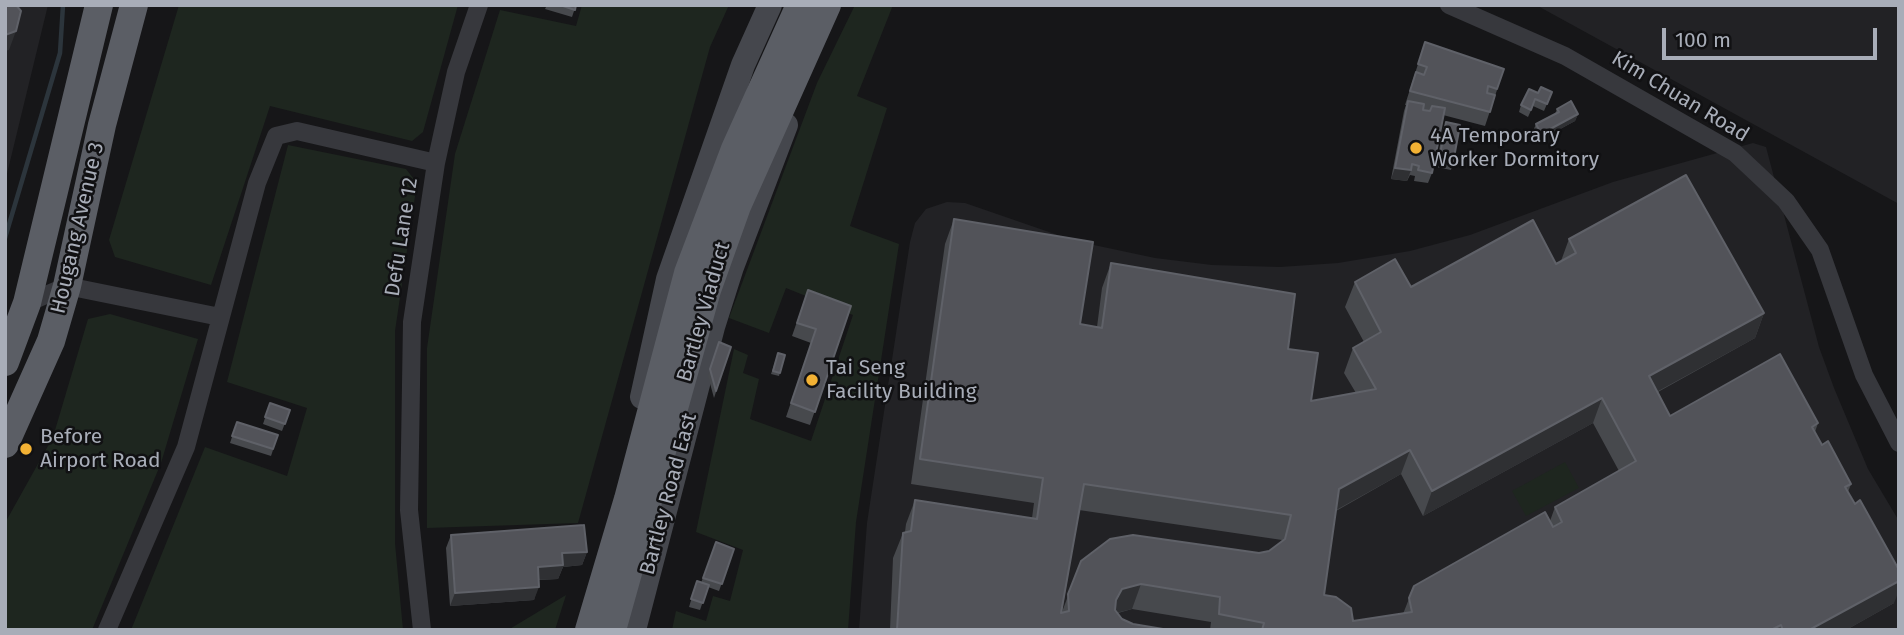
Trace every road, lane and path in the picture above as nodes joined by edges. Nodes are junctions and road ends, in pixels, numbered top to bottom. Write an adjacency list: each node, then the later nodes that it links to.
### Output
1 (99, 5): 13 (highway, Hougang Avenue 3)
2 (134, 5): 12 (highway, Hougang Avenue 3)
3 (479, 5): 10 (street)
4 (770, 5): 9 (main road)
5 (800, 5): 25 (highway, Bartley Viaduct, bridge)
6 (827, 5): 26 (highway, Bartley Viaduct, bridge)
7 (838, 5): 11 (main road, Bartley Road East)
8 (1449, 5): 18 (street, Kim Chuan Road)
9 (715, 145): 11 (main road); 20 (main road)
10 (436, 163): 16 (street, Defu Lane 12); 23 (street, Defu Lane 12)
11 (769, 171): 21 (main road, Bartley Road East)
12 (77, 239): 13 (highway); 14 (highway, Hougang Avenue 3)
13 (41, 247): 15 (highway, Hougang Avenue 3)
14 (67, 286): 15 (street); 16 (street); 19 (highway, Hougang Avenue 3)
15 (27, 303): 17 (highway, Hougang Avenue 3)
16 (220, 317): 22 (street, Defu Lane 12)
17 (5, 362)
18 (1899, 443)
19 (5, 444)
20 (592, 577): 21 (main road); 24 (main road)
21 (641, 599): 27 (main road, Bartley Road East)
22 (107, 630)
23 (422, 630)
24 (576, 630)
25 (589, 630)
26 (612, 630)
27 (634, 630)

